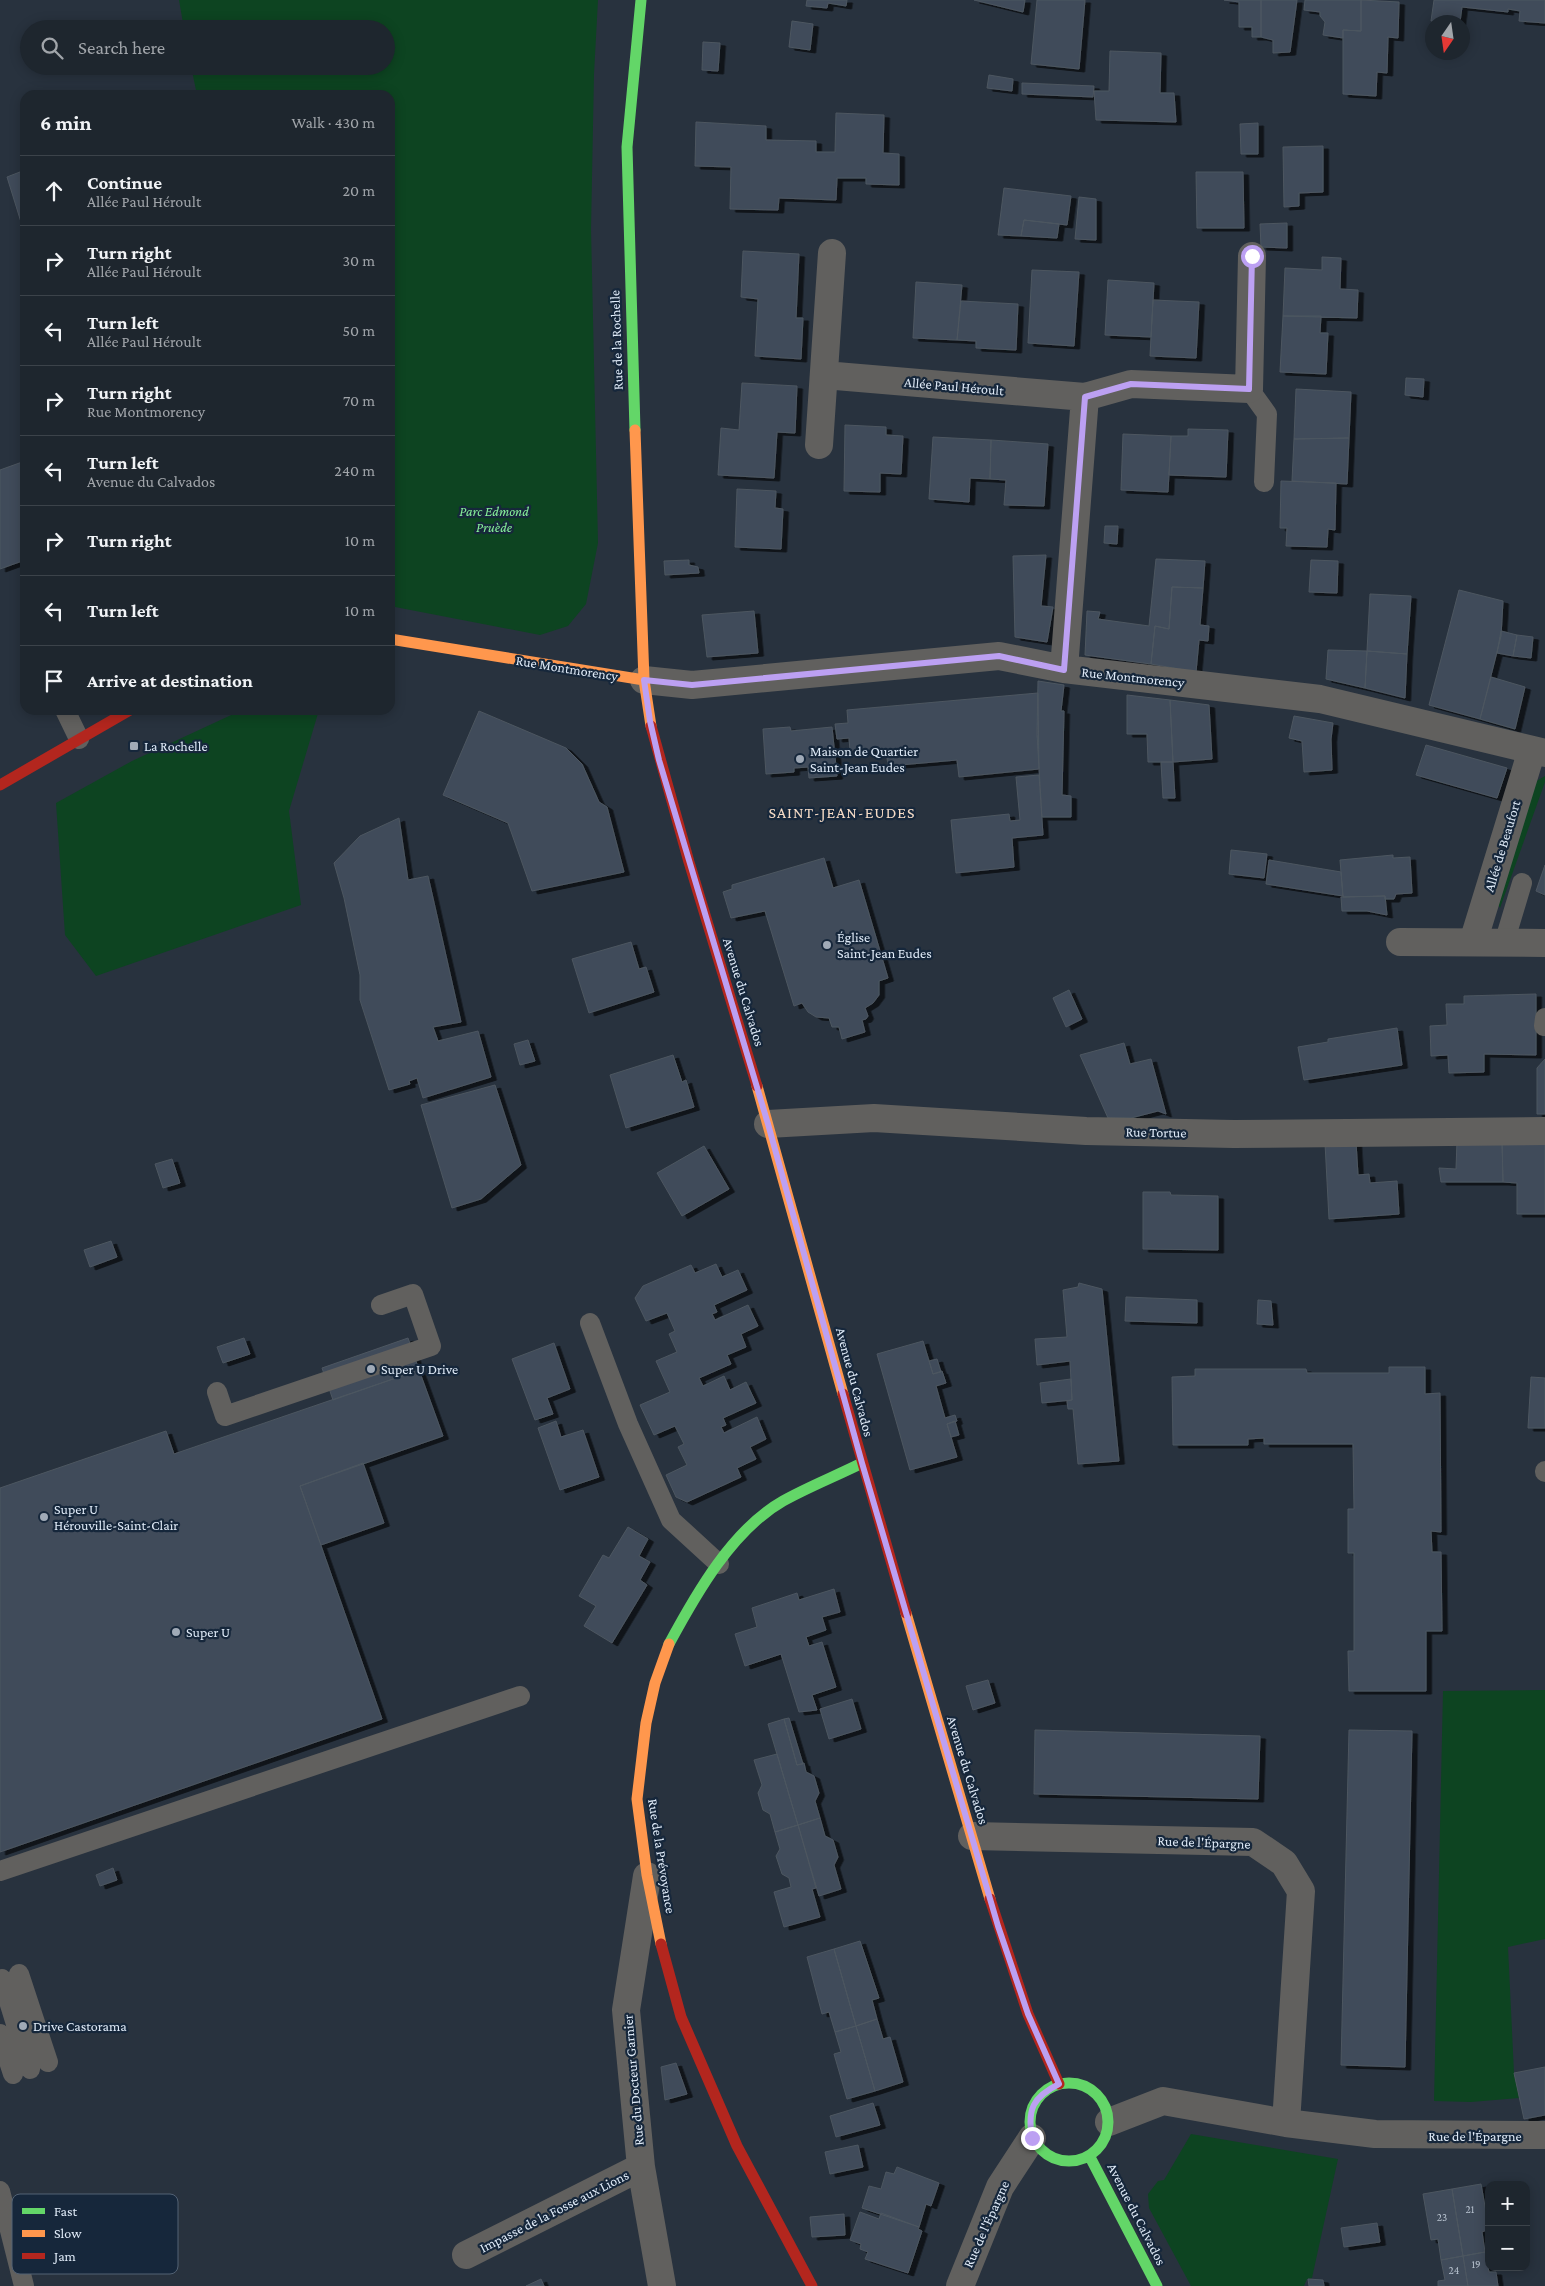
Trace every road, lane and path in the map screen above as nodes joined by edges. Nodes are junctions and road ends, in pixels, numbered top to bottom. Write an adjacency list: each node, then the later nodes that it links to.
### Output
1 (640, 0): 11 (street, Rue de la Rochelle)
2 (832, 253): 4 (street)
3 (1252, 256): 5 (street)
4 (824, 376): 6 (street, Allée Paul Héroult); 7 (street)
5 (1249, 389): 6 (street, Allée Paul Héroult); 8 (lane)
6 (1085, 397): 10 (street)
7 (819, 445)
8 (1264, 482)
9 (395, 640): 11 (street, Rue Montmorency)
10 (1064, 670): 11 (street, Rue Montmorency); 15 (street, Rue Montmorency)
11 (644, 680): 22 (street, Avenue du Calvados)
12 (67, 715): 14 (lane)
13 (121, 715): 14 (street)
14 (79, 739): 16 (street)
15 (1538, 752): 19 (street, Allée de Beaufort)
16 (0, 785)
17 (1522, 882): 20 (lane)
18 (1400, 942): 19 (street)
19 (1473, 942): 20 (street)
20 (1504, 942): 21 (street)
21 (1543, 945)
22 (768, 1124): 23 (street, Rue Tortue); 27 (street, Avenue du Calvados)
23 (1545, 1131)
24 (381, 1305): 26 (lane)
25 (590, 1323): 28 (lane)
26 (217, 1392)
27 (862, 1463): 28 (street, Rue de la Prévoyance); 30 (street, Avenue du Calvados)
28 (719, 1564): 32 (street, Rue de la Prévoyance)
29 (520, 1696): 31 (lane)
30 (972, 1836): 35 (street, Avenue du Calvados); 37 (street, Rue de l'Épargne)
31 (0, 1871)
32 (647, 1875): 41 (street, Rue du Docteur Garnier); 46 (street, Rue de la Prévoyance)
33 (10, 1976): 34 (lane)
34 (0, 2034)
35 (1059, 2084): 36 (street); 39 (street)
36 (1109, 2122): 37 (street, Rue de l'Épargne); 40 (street)
37 (1286, 2123): 38 (street, Rue de l'Épargne)
38 (1545, 2135)
39 (1032, 2138): 40 (street); 47 (street, Rue de l'Épargne)
40 (1090, 2157): 48 (street, Avenue du Calvados)
41 (641, 2167): 44 (street, Impasse de la Fosse aux Lions); 45 (street, Rue du Docteur Garnier)
42 (0, 2190): 43 (lane)
43 (12, 2238)
44 (466, 2255)
45 (662, 2286)
46 (812, 2286)
47 (960, 2286)
48 (1157, 2286)

